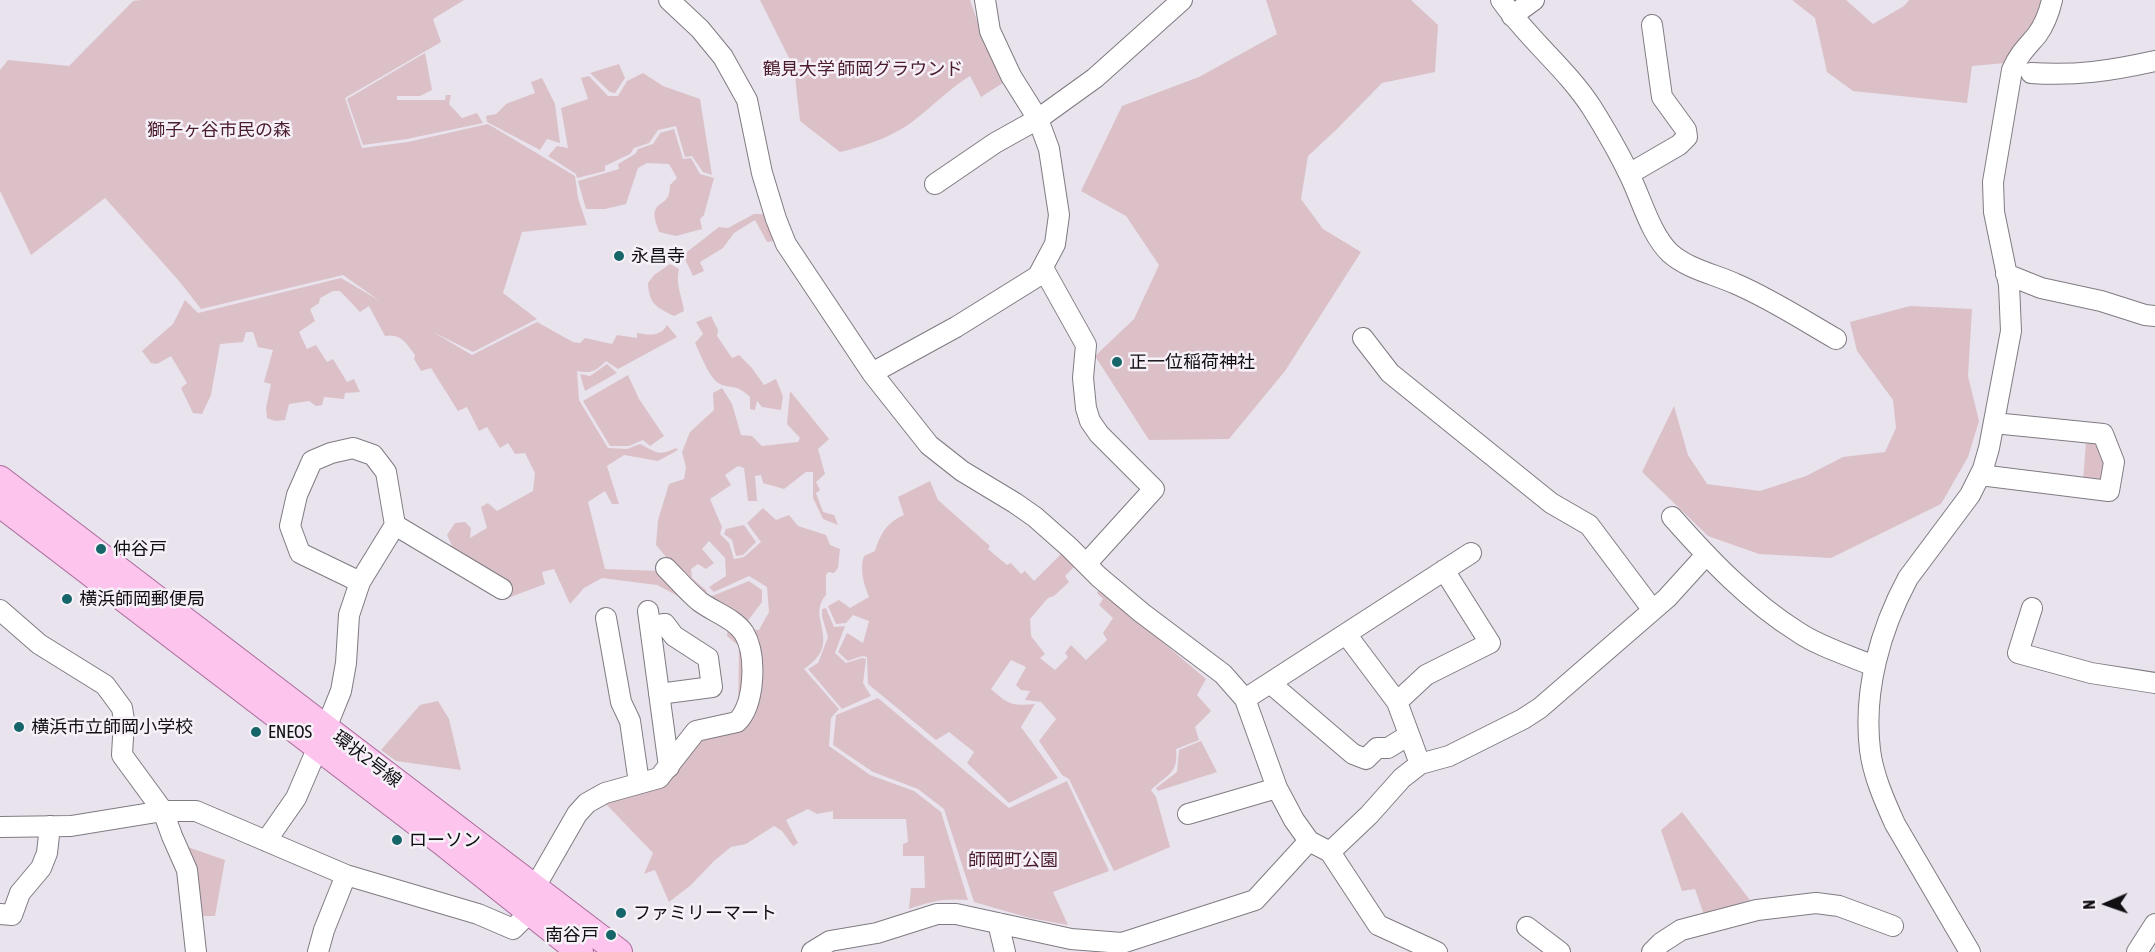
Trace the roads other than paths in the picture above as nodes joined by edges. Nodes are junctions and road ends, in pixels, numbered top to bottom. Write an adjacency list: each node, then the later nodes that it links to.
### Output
1 (669, 0): 18 (street)
2 (985, 0): 10 (street)
3 (1182, 0): 10 (street)
4 (1534, 0): 6 (street)
5 (2052, 0): 14 (street)
6 (1506, 8): 11 (street)
7 (1652, 24): 11 (street)
8 (2155, 61): 9 (street)
9 (2031, 73)
10 (1038, 119): 12 (street); 13 (street)
11 (1629, 174): 17 (street)
12 (934, 184)
13 (1043, 268): 18 (street); 27 (street)
14 (2006, 274): 15 (street); 19 (street)
15 (2155, 316)
16 (1363, 338): 33 (street)
17 (1836, 339)
18 (872, 373): 27 (street)
19 (1994, 423): 20 (street); 20 (street)
20 (1980, 475): 37 (street)
21 (0, 479): 44 (main road, 環状2号線)
22 (0, 504): 44 (main road, 環状2号線)
23 (1672, 517): 26 (street)
24 (395, 525): 30 (street); 30 (street); 31 (street)
25 (1471, 553): 29 (street)
26 (1706, 555): 33 (street); 37 (street)
27 (1086, 564): 41 (street)
28 (666, 568): 46 (street)
29 (1443, 570): 36 (street); 42 (street)
30 (360, 582): 44 (street)
31 (502, 590)
32 (2032, 608): 39 (street)
33 (1652, 609): 45 (street)
34 (0, 610): 49 (street)
35 (606, 618): 47 (street)
36 (1346, 634): 38 (street); 42 (street)
37 (1874, 666): 74 (street)
38 (1270, 682): 41 (street); 43 (street)
39 (2155, 683)
40 (659, 694): 40 (street); 46 (street)
41 (1245, 699): 48 (street)
42 (1397, 702): 43 (street)
43 (1409, 735): 45 (street)
44 (322, 737): 54 (street); 57 (main road, 環状2号線); 58 (main road, 環状2号線)
45 (1420, 764): 55 (street)
46 (669, 767): 47 (street)
47 (639, 783): 57 (street)
48 (1277, 788): 50 (street); 53 (street)
49 (163, 811): 51 (street); 54 (street); 65 (street)
50 (1188, 814)
51 (50, 826): 52 (street); 59 (street)
52 (0, 827)
53 (1309, 841): 55 (street); 64 (street)
54 (266, 842): 56 (street)
55 (1330, 852): 71 (street)
56 (346, 875): 58 (street); 66 (street)
57 (535, 886): 68 (main road, 環状2号線)
58 (530, 912): 67 (main road, 環状2号線)
59 (0, 914)
60 (998, 923): 64 (street); 69 (street); 70 (street)
61 (2155, 924): 75 (street)
62 (1893, 926): 73 (street)
63 (1527, 927): 72 (street)
64 (1071, 946)
65 (196, 952)
66 (318, 952)
67 (580, 952)
68 (619, 952)
69 (812, 952)
70 (1005, 952)
71 (1437, 952)
72 (1560, 952)
73 (1652, 952)
74 (1970, 952)
75 (2137, 952)

